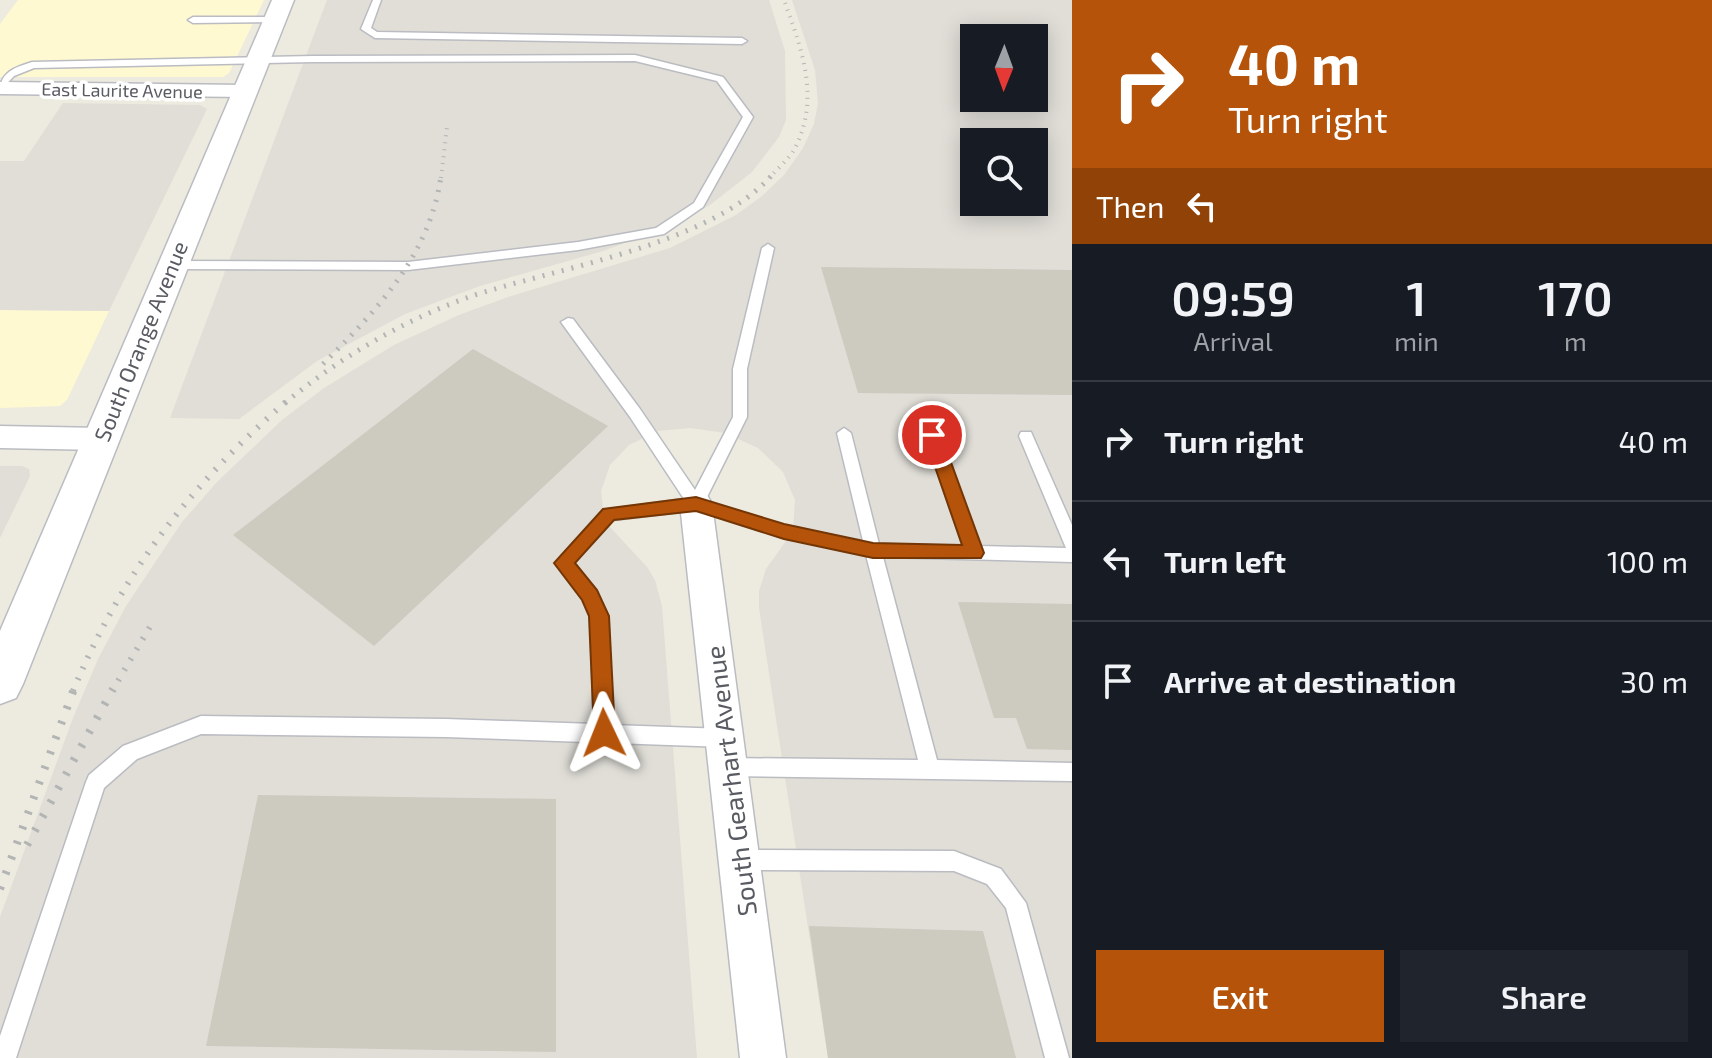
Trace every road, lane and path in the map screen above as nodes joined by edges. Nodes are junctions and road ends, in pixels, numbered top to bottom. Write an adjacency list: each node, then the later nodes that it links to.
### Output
1 (377, 0): 4 (lane)
2 (279, 10): 3 (lane); 5 (street, South Orange Avenue)
3 (193, 20)
4 (742, 41)
5 (257, 60): 6 (lane); 7 (street, South Orange Avenue); 9 (lane)
6 (0, 88): 7 (street, East Laurite Avenue)
7 (244, 91): 9 (street, South Orange Avenue)
8 (768, 248): 16 (lane)
9 (172, 265): 15 (street, South Orange Avenue)
10 (568, 322): 16 (lane)
11 (844, 433): 18 (lane)
12 (932, 435): 19 (lane)
13 (1026, 436): 17 (lane)
14 (0, 437): 15 (street)
15 (100, 439): 21 (street, South Orange Avenue)
16 (696, 504): 18 (lane); 22 (lane); 23 (street, South Gearhart Avenue)
17 (1072, 544)
18 (873, 550): 19 (lane); 24 (lane)
19 (974, 553): 20 (lane)
20 (1072, 555)
21 (0, 684)
22 (604, 733): 23 (lane); 27 (lane)
23 (726, 752): 24 (lane); 26 (street, South Gearhart Avenue)
24 (930, 769): 25 (lane)
25 (1072, 772)
26 (739, 860): 28 (street, South Gearhart Avenue); 29 (lane)
27 (4, 1058)
28 (763, 1058)
29 (1057, 1058)

